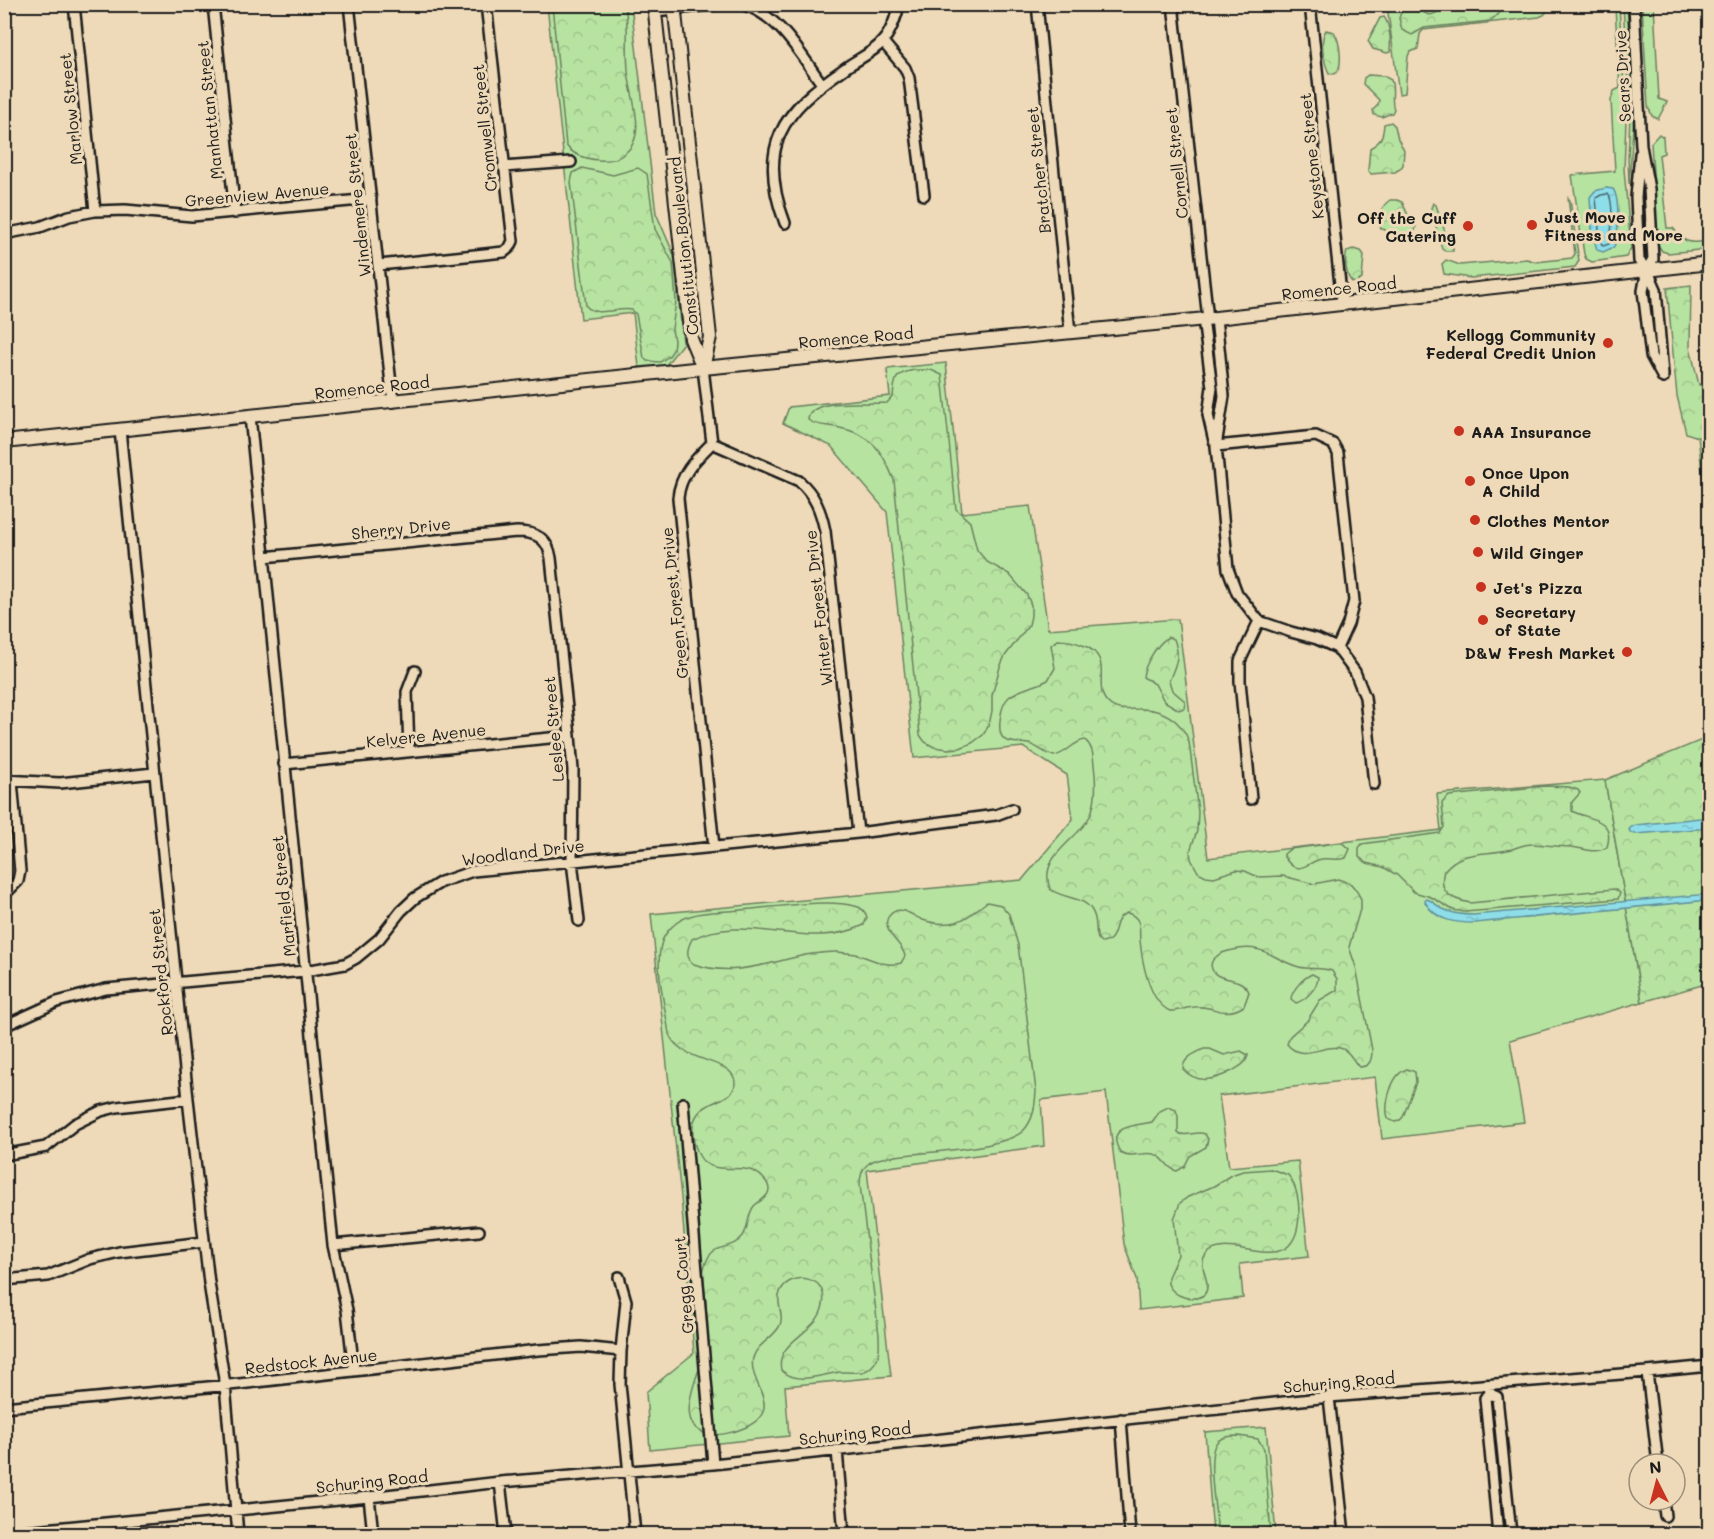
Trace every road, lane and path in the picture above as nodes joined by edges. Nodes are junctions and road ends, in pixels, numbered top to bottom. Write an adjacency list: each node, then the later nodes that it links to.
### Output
1 (74, 4): 21 (street, Marlow Street)
2 (213, 4): 22 (street, Manhattan Street)
3 (349, 4): 20 (street, Windemere Street)
4 (486, 4): 18 (street, Cromwell Street)
5 (721, 4): 12 (street)
6 (741, 4): 15 (street)
7 (899, 4): 14 (street)
8 (1037, 4): 30 (street, Bratcher Street)
9 (1173, 4): 29 (street, Cornell Street)
10 (1310, 4): 28 (street, Keystone Street)
11 (1634, 4): 16 (street, Sears Drive)
12 (675, 7): 13 (street); 31 (street, Constitution Boulevard)
13 (655, 8): 31 (street, Constitution Boulevard)
14 (883, 42): 15 (street); 19 (street)
15 (822, 84): 23 (street)
16 (1641, 146): 27 (street, Sears Drive); 27 (street, Sears Drive)
17 (571, 162): 18 (street)
18 (503, 167): 26 (street, Cromwell Street)
19 (924, 195)
20 (371, 199): 22 (street, Greenview Avenue); 26 (street, Windemere Street)
21 (95, 211): 22 (street, Greenview Avenue); 24 (street, Greenview Avenue)
22 (235, 213)
23 (785, 223)
24 (4, 234)
25 (1710, 263): 27 (street, Romence Road)
26 (379, 265): 32 (street, Windemere Street)
27 (1647, 269): 27 (street); 28 (street, Romence Road)
28 (1342, 303): 29 (street, Romence Road)
29 (1209, 319): 30 (street, Romence Road); 37 (street, Cornell Street)
30 (1070, 333): 31 (street, Romence Road)
31 (703, 368): 32 (street, Romence Road); 36 (street)
32 (393, 402): 33 (street, Romence Road)
33 (250, 416): 34 (street, Romence Road); 39 (street, Marfield Street)
34 (120, 430): 35 (street, Romence Road); 46 (street, Rockford Street)
35 (4, 442)
36 (712, 443): 51 (street, Winter Forest Drive); 52 (street, Green Forest Drive)
37 (1216, 446): 40 (street, Cornell Street); 41 (street)
38 (541, 537): 39 (street, Sherry Drive); 43 (street, Leslee Street)
39 (264, 557): 45 (street, Marfield Street)
40 (1259, 621): 41 (street); 49 (street)
41 (1337, 648): 48 (street)
42 (415, 671): 44 (street)
43 (570, 736): 44 (street, Kelvere Avenue); 53 (street, Leslee Street)
44 (410, 752): 45 (street, Kelvere Avenue)
45 (284, 764): 56 (street, Marfield Street)
46 (154, 773): 47 (street); 57 (street, Rockford Street)
47 (8, 780): 54 (street)
48 (1374, 784)
49 (1251, 799)
50 (1012, 809): 51 (street, Woodland Drive)
51 (858, 833): 52 (street, Woodland Drive)
52 (714, 847): 53 (street, Woodland Drive)
53 (572, 861): 55 (street, Leslee Street); 56 (street, Woodland Drive)
54 (4, 895)
55 (579, 921)
56 (305, 971): 57 (street, Woodland Drive); 64 (street, Marfield Street)
57 (177, 984): 58 (street, Woodland Drive); 59 (street, Rockford Street)
58 (4, 1026)
59 (188, 1099): 61 (street); 63 (street, Rockford Street)
60 (682, 1103): 78 (street, Gregg Court)
61 (4, 1155)
62 (479, 1231): 64 (street)
63 (204, 1242): 66 (street); 71 (street, Rockford Street)
64 (333, 1245): 69 (street, Marfield Street)
65 (618, 1277): 67 (street)
66 (4, 1280)
67 (621, 1352): 69 (street, Redstock Avenue); 79 (street)
68 (1710, 1366): 70 (street, Schuring Road)
69 (354, 1371): 71 (street, Redstock Avenue)
70 (1647, 1372): 72 (street, Schuring Road); 77 (street)
71 (225, 1385): 74 (street, Redstock Avenue); 82 (street, Rockford Street)
72 (1489, 1390): 73 (street, Schuring Road); 93 (street); 94 (street)
73 (1329, 1397): 75 (street, Schuring Road); 92 (street)
74 (4, 1407)
75 (1121, 1419): 76 (street, Schuring Road); 91 (street)
76 (837, 1450): 78 (street, Schuring Road); 90 (street)
77 (1657, 1452)
78 (713, 1464): 79 (street, Schuring Road)
79 (628, 1471): 80 (street, Schuring Road); 89 (street)
80 (500, 1482): 81 (street, Schuring Road); 88 (street)
81 (369, 1497): 82 (street, Schuring Road); 87 (street)
82 (236, 1511): 85 (street, Schuring Road); 86 (street, Rockford Street)
83 (1664, 1512): 84 (street)
84 (1665, 1516)
85 (4, 1533)
86 (238, 1534)
87 (373, 1534)
88 (506, 1534)
89 (635, 1534)
90 (844, 1534)
91 (1130, 1534)
92 (1344, 1534)
93 (1498, 1534)
94 (1511, 1534)

